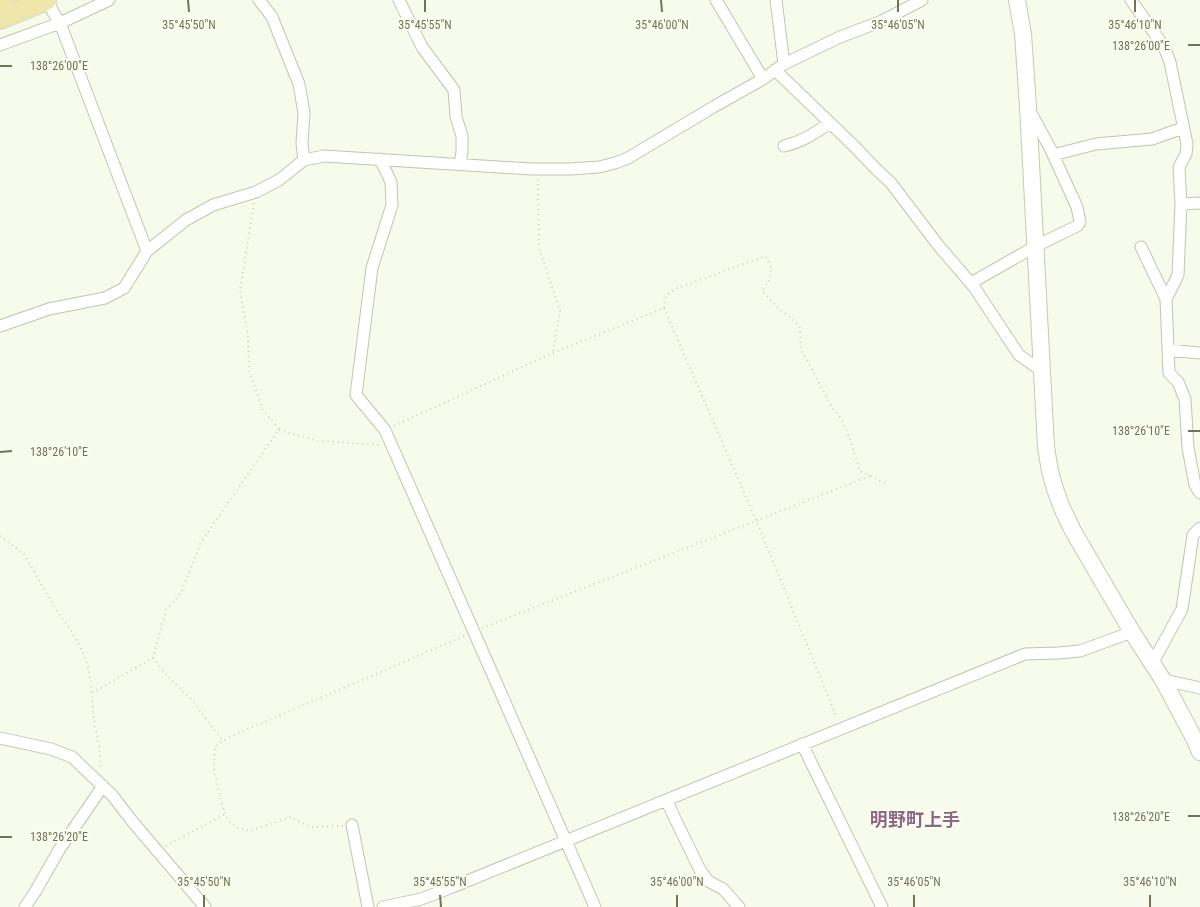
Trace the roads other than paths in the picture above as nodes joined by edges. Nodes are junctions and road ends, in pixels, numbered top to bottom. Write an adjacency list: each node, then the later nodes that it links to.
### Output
1 (4, 0): 10 (highway)
2 (109, 0): 13 (street)
3 (259, 0): 23 (street)
4 (399, 0): 24 (street)
5 (716, 0): 16 (street)
6 (776, 0): 15 (street)
7 (922, 0): 15 (street)
8 (1017, 0): 17 (street)
9 (1131, 0): 19 (street)
10 (0, 2)
11 (49, 4): 12 (highway); 13 (street)
12 (0, 19)
13 (60, 23): 14 (street); 29 (street)
14 (0, 45)
15 (779, 67): 16 (street); 18 (street)
16 (763, 79): 24 (street)
17 (1028, 107): 21 (street); 27 (street)
18 (830, 123): 20 (street); 30 (street)
19 (1183, 128): 21 (street); 26 (street)
20 (784, 146)
21 (1053, 155): 27 (street)
22 (380, 159): 23 (street); 24 (street); 50 (street)
23 (304, 160): 29 (street)
24 (460, 164)
25 (1200, 203): 26 (street)
26 (1181, 204): 31 (street)
27 (1036, 246): 30 (street); 35 (street)
28 (1141, 247): 31 (street)
29 (146, 251): 32 (street)
30 (971, 283): 35 (street)
31 (1166, 299): 33 (street)
32 (0, 326)
33 (1168, 350): 34 (street); 36 (street)
34 (1200, 353)
35 (1042, 371): 40 (street)
36 (1188, 448): 37 (street); 38 (street)
37 (1200, 448)
38 (1200, 493)
39 (1200, 528): 41 (street)
40 (1132, 632): 41 (street); 45 (street)
41 (1152, 664): 42 (street)
42 (1163, 680): 43 (street); 46 (street)
43 (1200, 688)
44 (0, 738): 47 (street)
45 (802, 744): 48 (street); 57 (street)
46 (1200, 752)
47 (103, 786): 51 (street); 52 (street)
48 (666, 800): 50 (street); 56 (street)
49 (352, 825): 53 (street)
50 (565, 841): 54 (street); 55 (street)
51 (25, 907)
52 (205, 907)
53 (368, 907)
54 (383, 907)
55 (595, 907)
56 (739, 907)
57 (882, 907)

